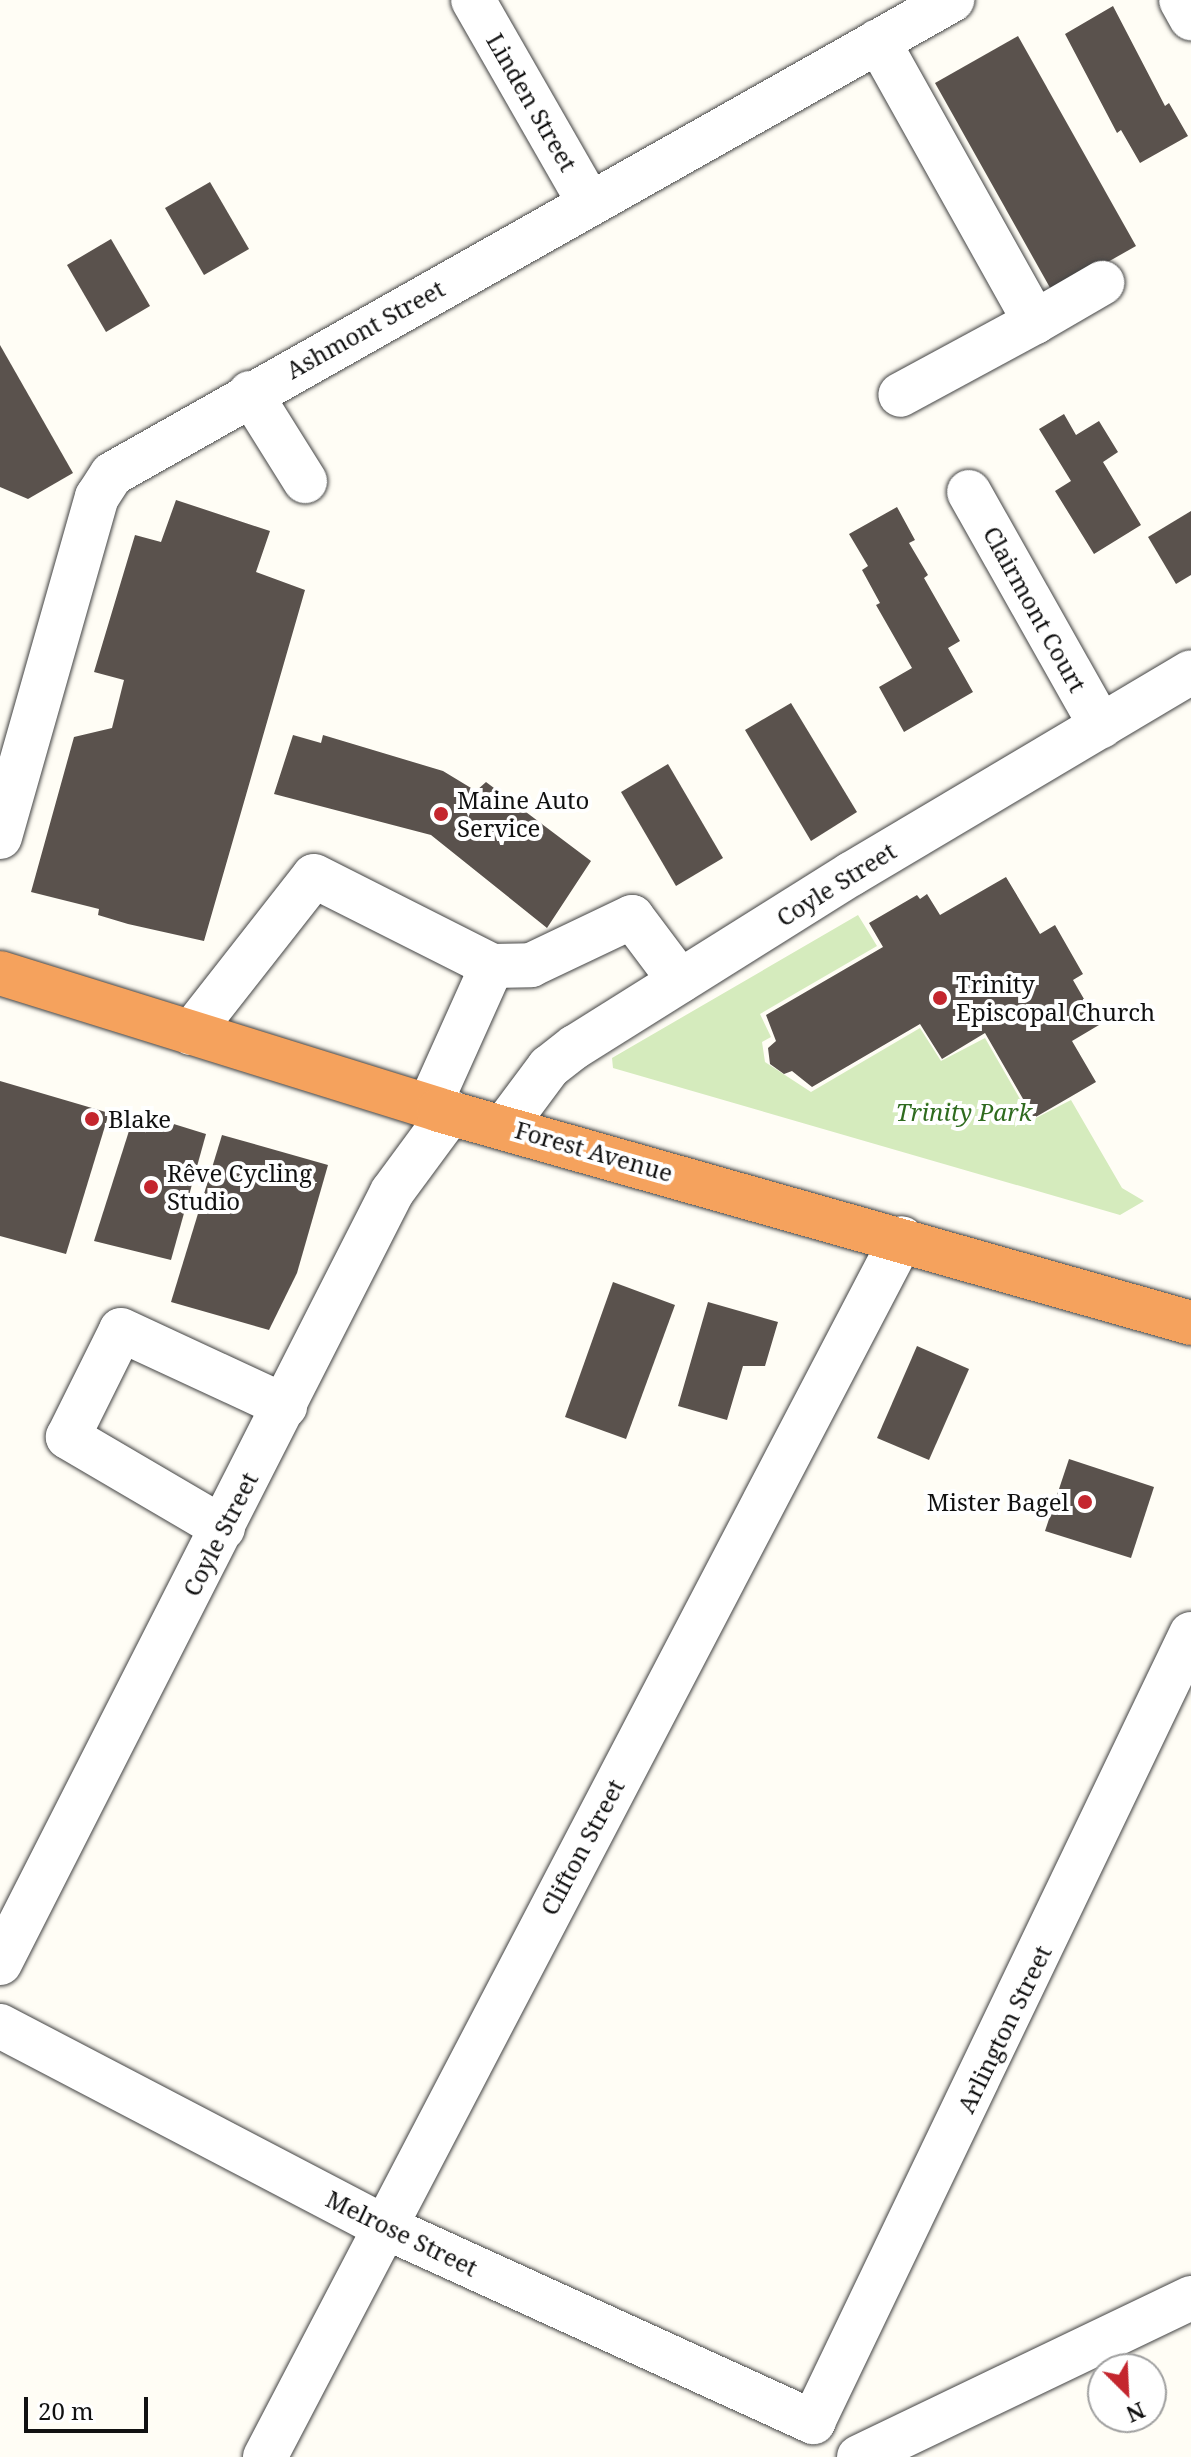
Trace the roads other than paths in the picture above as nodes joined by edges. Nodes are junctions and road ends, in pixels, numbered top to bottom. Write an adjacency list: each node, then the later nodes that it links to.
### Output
1 (473, 0): 6 (street, Linden Street)
2 (952, 0): 5 (street, Ashmont Street)
3 (1181, 0): 4 (street)
4 (1191, 18)
5 (878, 41): 6 (street, Ashmont Street); 8 (street)
6 (590, 204): 9 (street, Ashmont Street)
7 (1102, 283): 8 (street)
8 (1035, 322): 10 (street)
9 (250, 393): 11 (street); 15 (street, Ashmont Street)
10 (900, 395)
11 (305, 481)
12 (969, 492): 14 (street, Clairmont Court)
13 (1191, 672): 14 (street, Coyle Street)
14 (1101, 726): 18 (street, Coyle Street)
15 (0, 837)
16 (492, 966): 18 (street); 19 (street); 20 (street, Coyle Street)
17 (0, 973): 19 (highway, Forest Avenue)
18 (680, 981): 21 (street, Coyle Street)
19 (191, 1033): 20 (highway, Forest Avenue)
20 (440, 1109): 21 (highway, Forest Avenue); 24 (street, Coyle Street)
21 (505, 1126): 22 (highway, Forest Avenue)
22 (902, 1238): 23 (highway, Forest Avenue); 29 (street, Clifton Street)
23 (1188, 1313)
24 (285, 1406): 25 (street, Coyle Street); 25 (street)
25 (223, 1528): 27 (street, Coyle Street)
26 (1191, 1634): 31 (street, Arlington Street)
27 (0, 1963)
28 (0, 2026): 29 (street, Melrose Street)
29 (383, 2226): 31 (street, Melrose Street); 32 (street, Clifton Street)
30 (1191, 2298): 33 (street)
31 (822, 2440)
32 (265, 2457)
33 (859, 2457)

